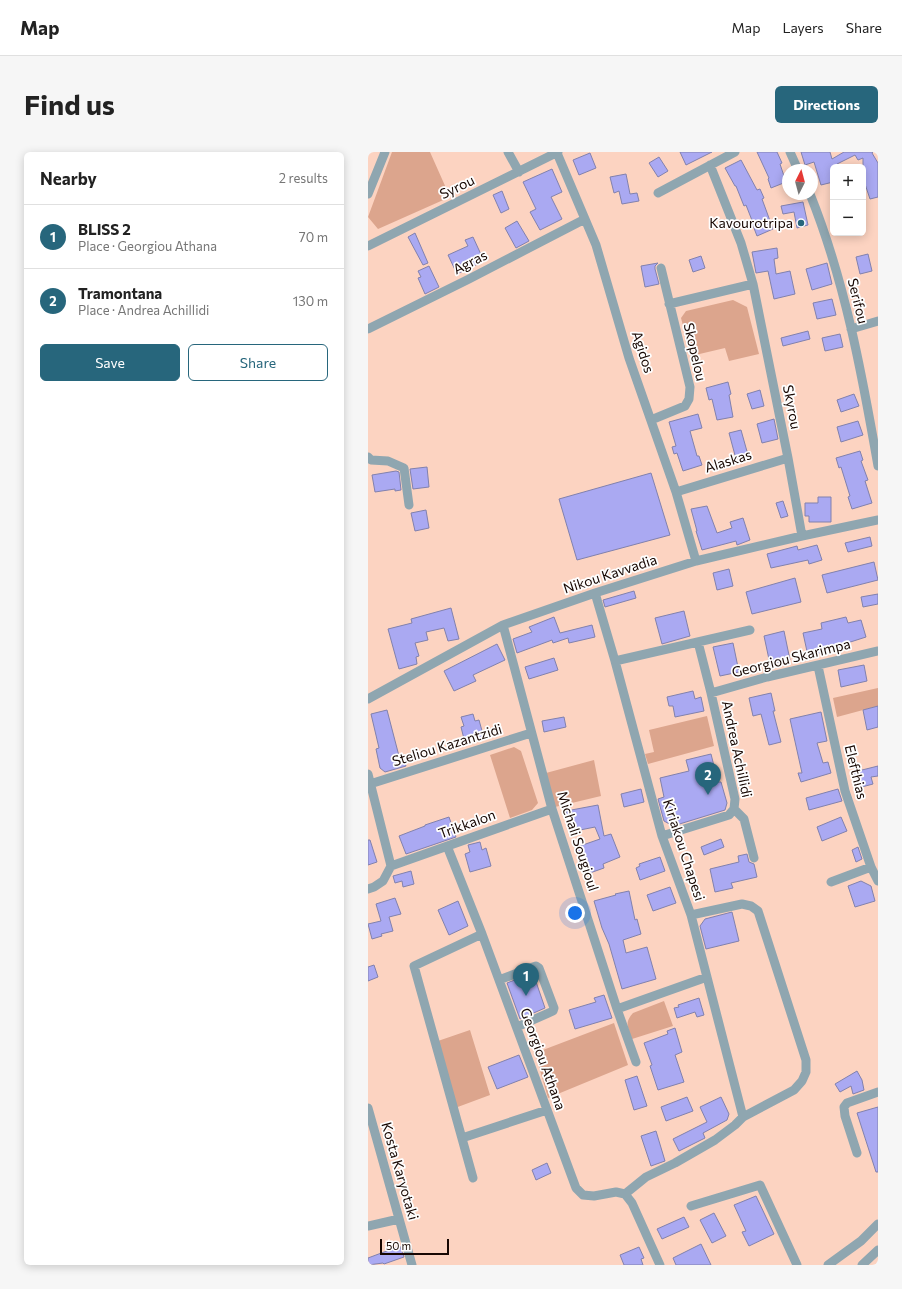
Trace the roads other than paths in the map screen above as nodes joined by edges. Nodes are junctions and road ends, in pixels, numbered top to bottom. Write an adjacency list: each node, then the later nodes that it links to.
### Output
1 (385, 152): 10 (street)
2 (508, 152): 8 (street)
3 (558, 152): 8 (street, Syrou); 12 (street, Agidos)
4 (735, 152): 7 (street)
5 (790, 152): 6 (street)
6 (795, 164)
7 (710, 165): 9 (street); 15 (street, Skyrou)
8 (519, 172): 13 (street, Syrou)
9 (658, 193)
10 (368, 194)
11 (812, 200): 19 (street, Serifou)
12 (585, 219): 18 (street, Agras); 20 (street, Agidos)
13 (368, 246)
14 (661, 268): 16 (street, Skopelou)
15 (753, 284): 16 (street); 22 (street, Skyrou)
16 (669, 304): 20 (street, Skopelou)
17 (878, 321): 19 (street)
18 (368, 329)
19 (851, 329): 23 (street, Serifou)
20 (651, 420): 24 (street, Agidos)
21 (368, 457): 25 (street)
22 (788, 458): 24 (street, Alaskas); 27 (street, Skyrou)
23 (878, 466)
24 (676, 492): 28 (street, Agidos)
25 (409, 505)
26 (878, 520): 27 (street, Nikou Kavvadia)
27 (802, 536): 28 (street, Nikou Kavvadia)
28 (696, 562): 29 (street, Nikou Kavvadia)
29 (595, 592): 30 (street, Nikou Kavvadia); 34 (street, Kiriakou Chapesi)
30 (503, 625): 37 (street, Nikou Kavvadia); 38 (street, Michali Sougioul)
31 (750, 630): 32 (street)
32 (698, 642): 34 (street); 36 (street, Andrea Achillidi)
33 (878, 652): 35 (street, Georgiou Skarimpa)
34 (615, 661): 43 (street, Kiriakou Chapesi)
35 (818, 666): 36 (street, Georgiou Skarimpa); 47 (street, Elefthias)
36 (711, 693): 41 (street, Andrea Achillidi)
37 (368, 699)
38 (531, 733): 40 (street, Steliou Kazantzidi); 42 (street, Michali Sougioul)
39 (368, 774): 40 (street)
40 (370, 784): 46 (street)
41 (734, 808): 43 (street, Andrea Achillidi); 45 (street)
42 (552, 809): 44 (street, Trikkalon); 55 (street, Michali Sougioul)
43 (662, 836): 51 (street, Kiriakou Chapesi)
44 (447, 846): 46 (street, Trikkalon); 52 (street, Georgiou Athana)
45 (754, 858)
46 (391, 866): 50 (street)
47 (871, 868): 48 (street, Elefthias); 49 (street)
48 (878, 881)
49 (831, 882)
50 (368, 889)
51 (691, 914): 53 (street, Kiriakou Chapesi); 61 (street)
52 (482, 934): 54 (street, Georgiou Athana); 62 (street)
53 (707, 977): 55 (street); 61 (street, Kiriakou Chapesi)
54 (499, 980): 56 (street, Georgiou Athana); 56 (street)
55 (617, 1009): 57 (street, Michali Sougioul)
56 (517, 1027): 60 (street, Georgiou Athana)
57 (636, 1062)
58 (878, 1092): 63 (street)
59 (368, 1108): 67 (street, Kosta Karyotaki)
60 (548, 1110): 62 (street); 65 (street, Georgiou Athana)
61 (743, 1117): 65 (street)
62 (462, 1138): 64 (street)
63 (857, 1153)
64 (473, 1178)
65 (625, 1194): 73 (street)
66 (691, 1206): 74 (street)
67 (399, 1218): 69 (street); 72 (street, Kosta Karyotaki)
68 (878, 1224): 70 (street)
69 (368, 1226)
70 (861, 1241): 71 (street); 75 (street)
71 (876, 1252): 76 (street)
72 (412, 1265)
73 (660, 1265)
74 (797, 1265)
75 (828, 1265)
76 (862, 1265)

